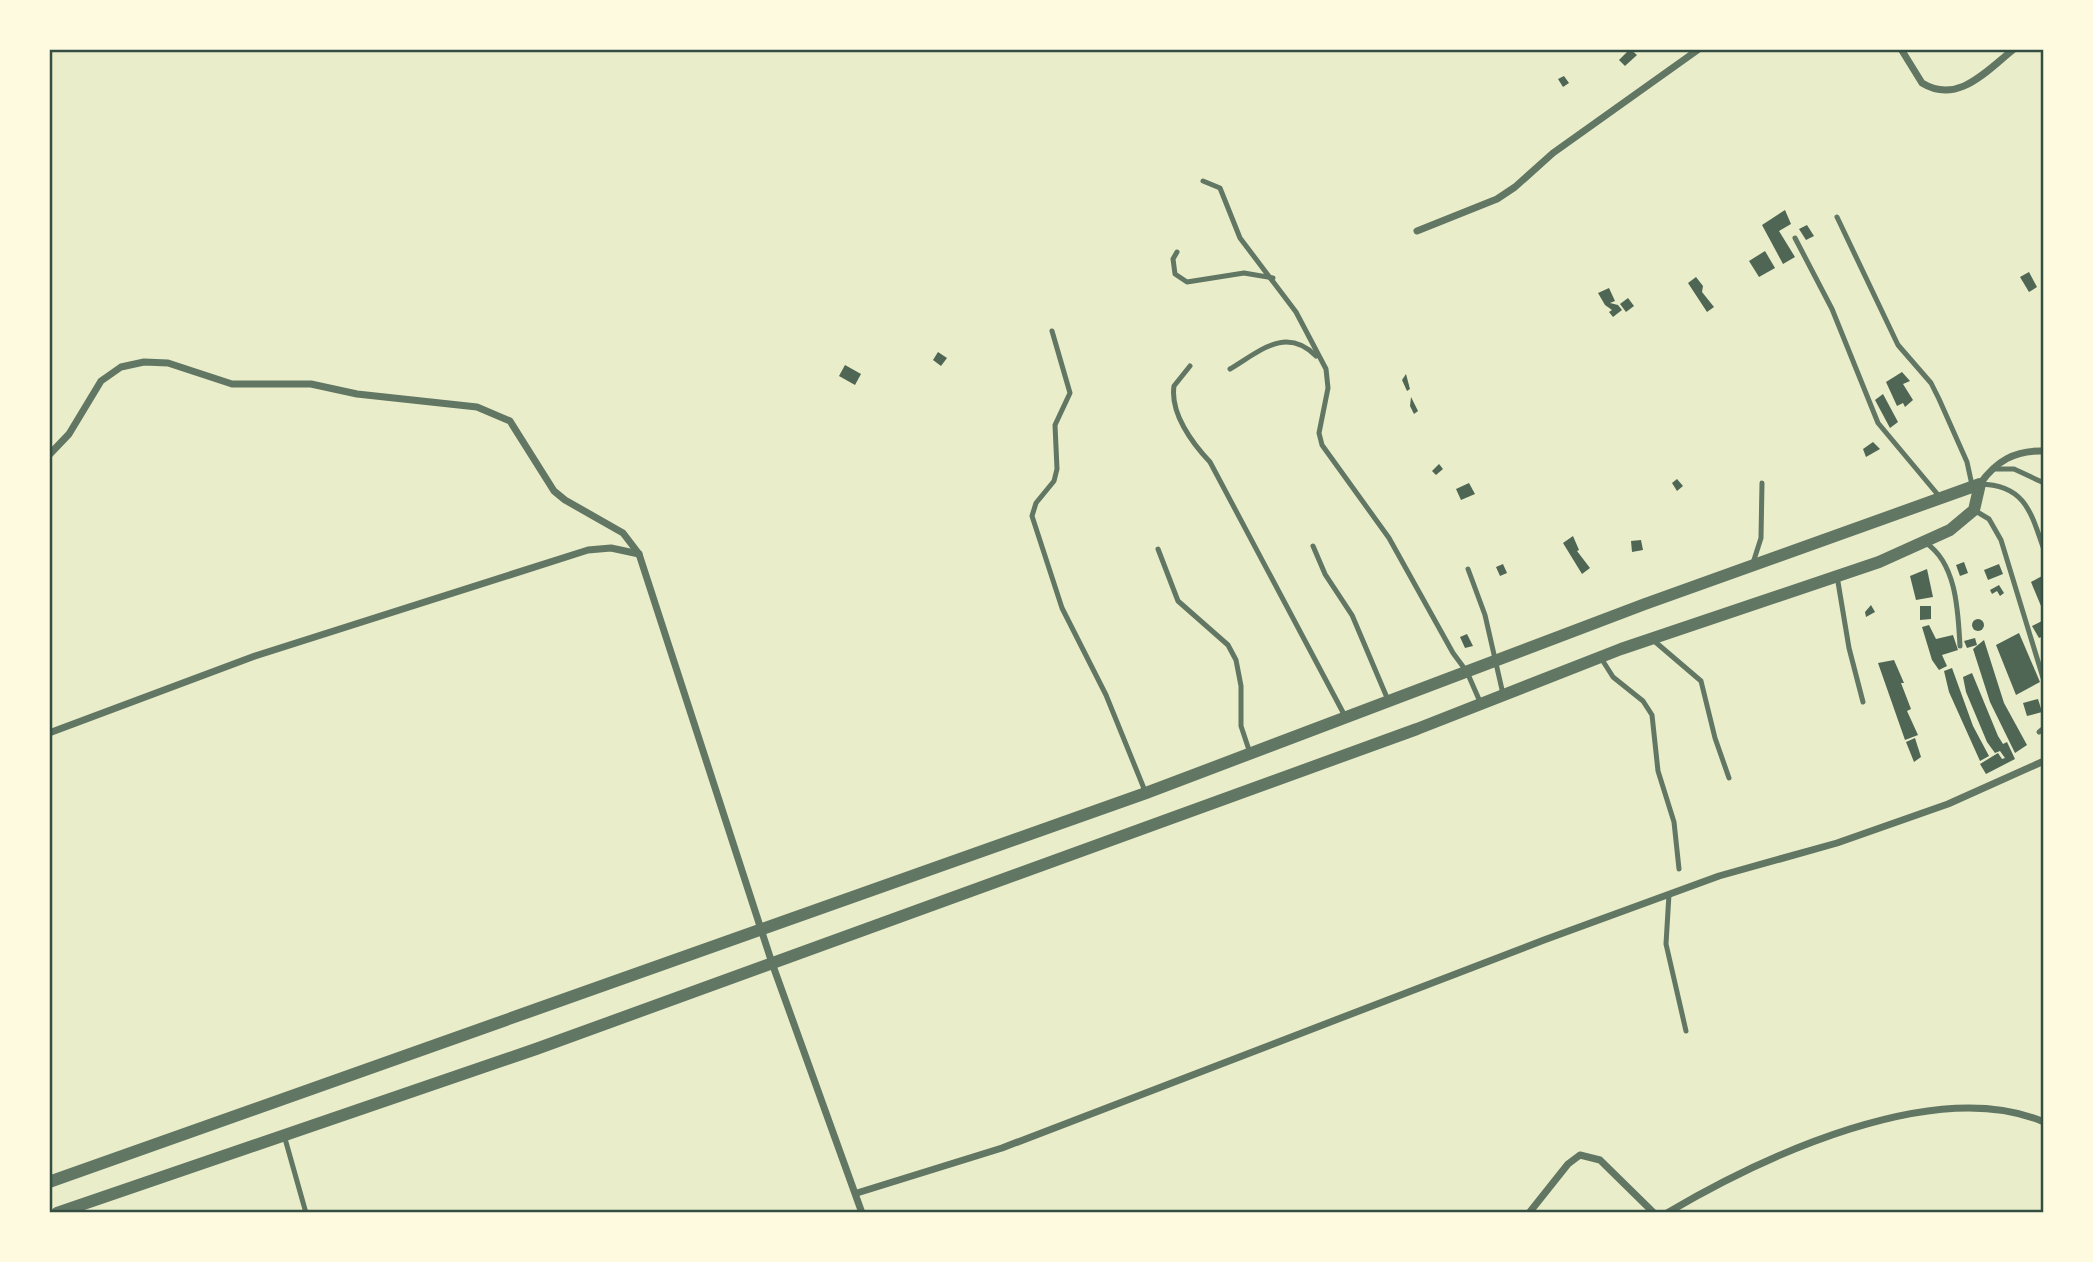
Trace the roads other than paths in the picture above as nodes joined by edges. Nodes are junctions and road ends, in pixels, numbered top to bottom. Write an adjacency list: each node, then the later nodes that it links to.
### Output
1 (1699, 49): 6 (street)
2 (1901, 49): 3 (street)
3 (2014, 49)
4 (1203, 181): 9 (lane)
5 (1837, 217): 19 (lane)
6 (1418, 231)
7 (1796, 238): 20 (lane)
8 (1177, 252): 9 (lane)
9 (1273, 278): 11 (lane)
10 (1052, 331): 45 (lane)
11 (1321, 361): 13 (lane); 34 (lane)
12 (1190, 366): 40 (lane)
13 (1230, 369)
14 (2044, 451): 16 (street)
15 (49, 455): 26 (street)
16 (1989, 470): 18 (lane); 19 (street)
17 (1762, 483): 27 (lane)
18 (2044, 483)
19 (1976, 484): 20 (street); 21 (street); 25 (lane)
20 (1939, 496): 27 (street)
21 (1974, 510): 22 (street); 35 (lane)
22 (1924, 542): 29 (street); 31 (lane)
23 (1313, 546): 37 (lane)
24 (1158, 549): 42 (lane)
25 (2044, 550)
26 (639, 554): 41 (street); 48 (street)
27 (1752, 565): 33 (street)
28 (1468, 569): 33 (lane)
29 (1838, 576): 30 (street); 38 (lane)
30 (1652, 639): 32 (street); 44 (lane)
31 (1961, 646)
32 (1601, 658): 36 (street); 46 (lane)
33 (1494, 662): 34 (street); 36 (lane)
34 (1467, 672): 37 (street); 39 (lane)
35 (2044, 681)
36 (1504, 695): 39 (street)
37 (1389, 702): 40 (street)
38 (1863, 702)
39 (1481, 704): 49 (street)
40 (1346, 718): 42 (street)
41 (49, 733)
42 (1251, 754): 45 (street)
43 (2044, 761): 47 (street)
44 (1729, 778)
45 (1146, 793): 48 (street)
46 (1679, 869)
47 (1669, 894): 50 (lane); 54 (street)
48 (760, 927): 49 (street); 53 (street)
49 (772, 963): 52 (street); 54 (street)
50 (1686, 1031)
51 (2044, 1122): 60 (street)
52 (284, 1135): 55 (street); 56 (lane)
53 (49, 1182)
54 (857, 1194): 57 (street)
55 (57, 1213)
56 (306, 1213)
57 (862, 1213)
58 (1529, 1213): 59 (street)
59 (1654, 1213)
60 (1667, 1213)

